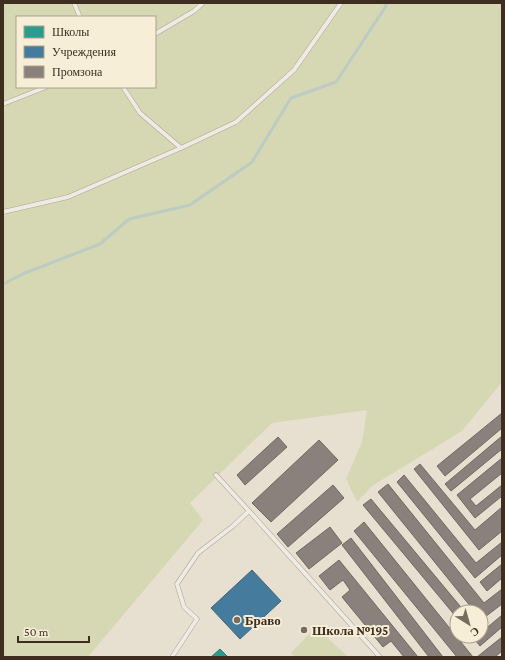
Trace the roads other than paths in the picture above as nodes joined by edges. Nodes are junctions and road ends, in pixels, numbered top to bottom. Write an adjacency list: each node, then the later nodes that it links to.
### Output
1 (74, 3): 4 (lane)
2 (203, 3): 5 (lane)
3 (341, 3): 9 (lane)
4 (80, 16)
5 (156, 33)
6 (43, 88): 8 (lane)
7 (124, 88): 9 (lane)
8 (3, 104)
9 (181, 148): 10 (lane)
10 (3, 212)
11 (216, 475): 12 (lane)
12 (249, 511): 13 (lane); 14 (lane)
13 (172, 657)
14 (380, 657)

